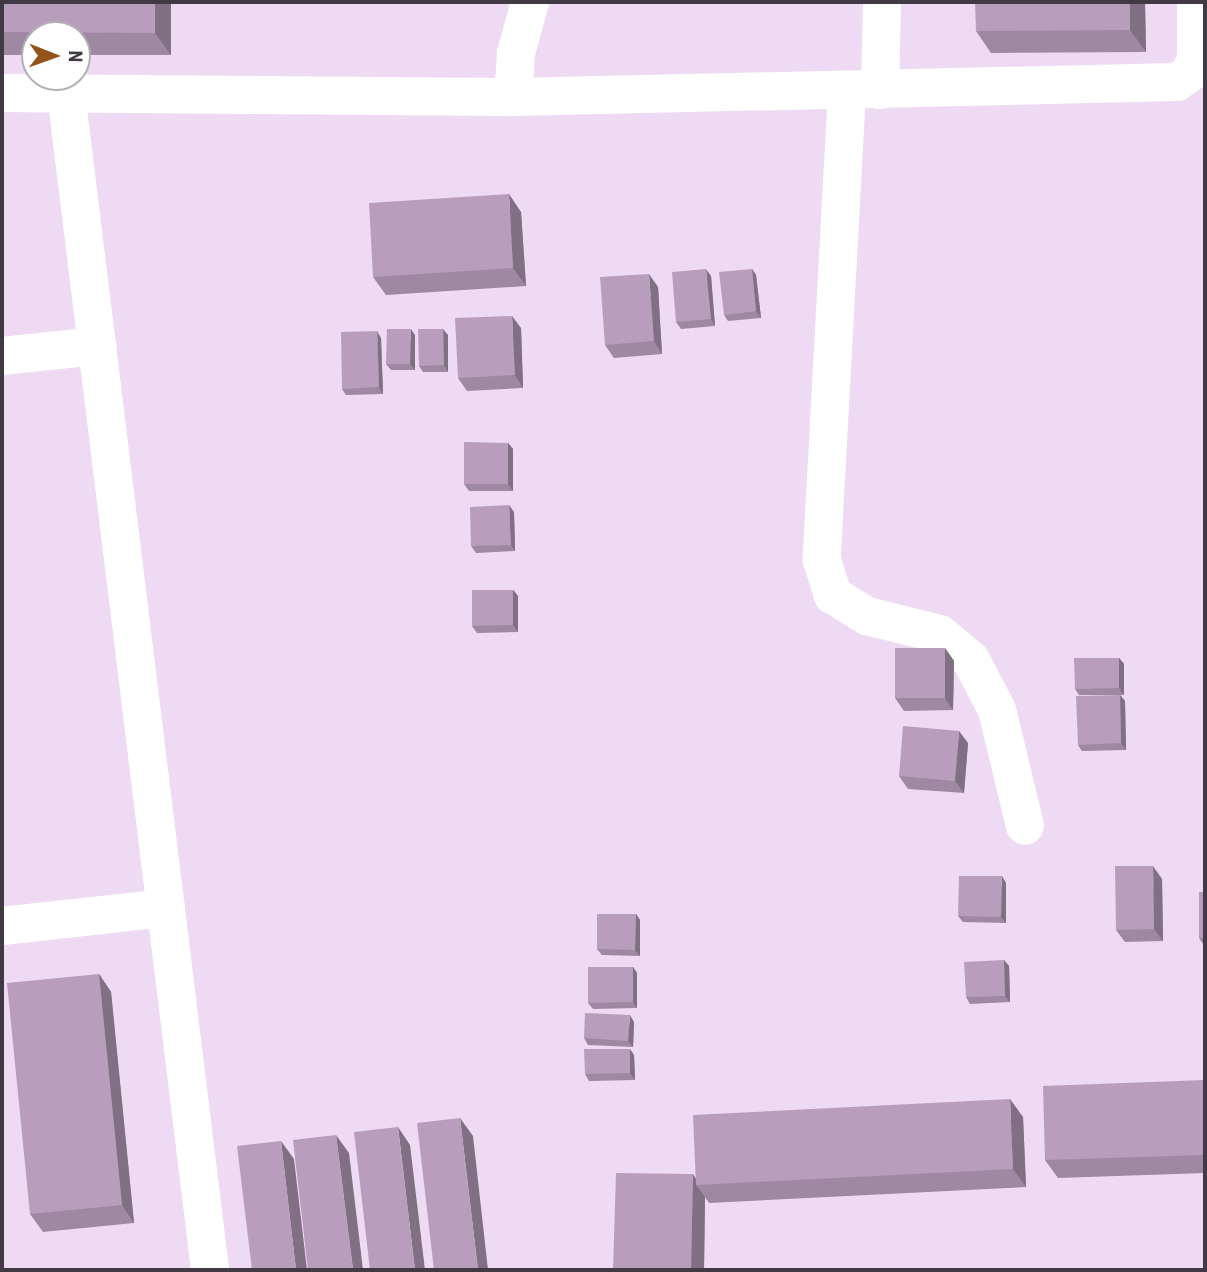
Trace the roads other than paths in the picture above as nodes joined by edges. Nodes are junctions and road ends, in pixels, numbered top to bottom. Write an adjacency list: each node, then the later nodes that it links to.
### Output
1 (530, 2): 7 (street)
2 (882, 2): 4 (street)
3 (1196, 2): 4 (street)
4 (864, 90): 7 (street); 10 (street)
5 (2, 93): 6 (street)
6 (66, 93): 7 (street); 8 (street)
7 (513, 97)
8 (97, 346): 9 (street); 11 (street)
9 (2, 356)
10 (1025, 826)
11 (166, 908): 12 (street); 13 (street)
12 (2, 926)
13 (210, 1270)

